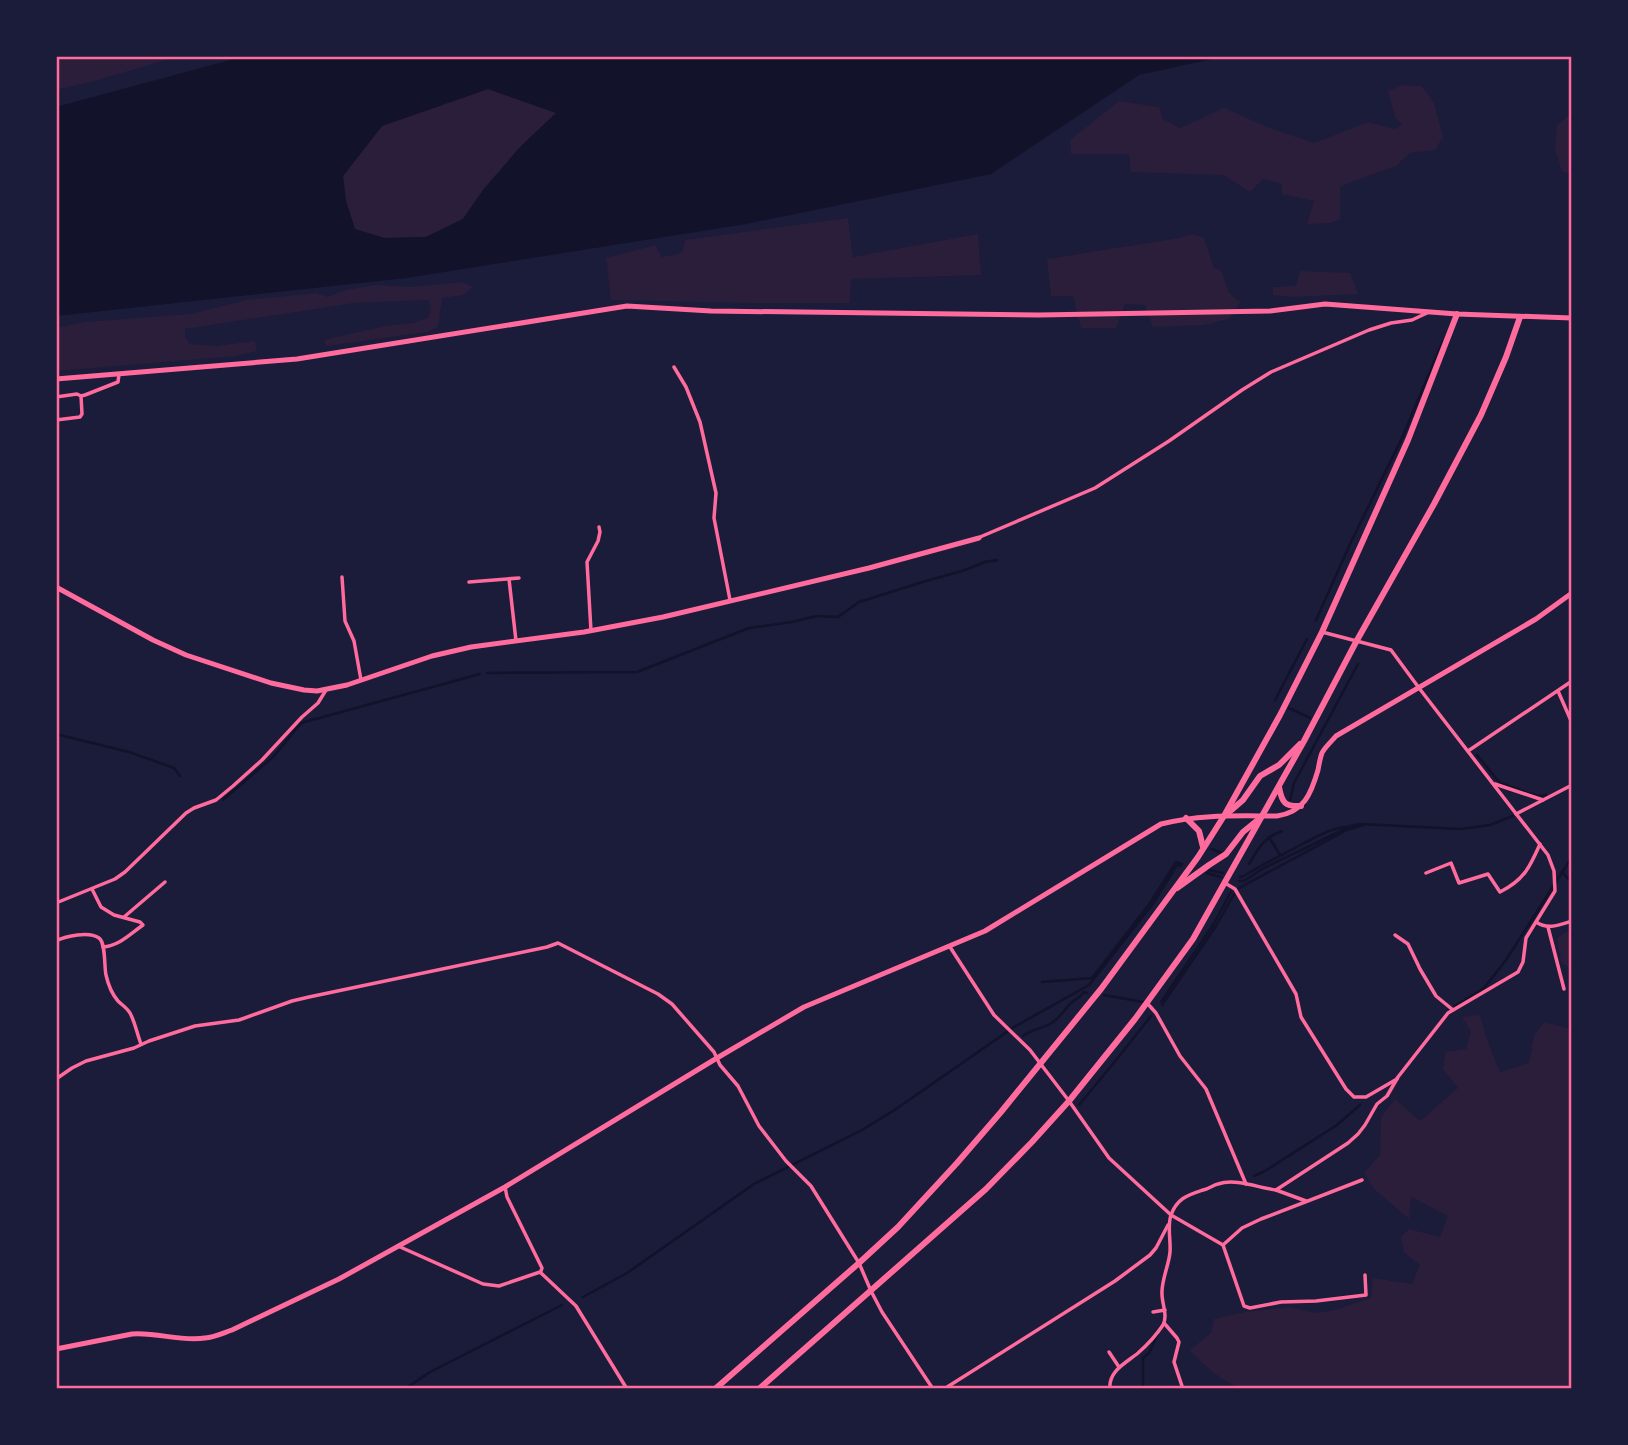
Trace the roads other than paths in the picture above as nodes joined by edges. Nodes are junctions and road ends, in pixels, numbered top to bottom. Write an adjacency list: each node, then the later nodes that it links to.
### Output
1 (1429, 312): 2 (street); 6 (street); 12 (street)
2 (1457, 314): 3 (street); 21 (highway)
3 (1520, 317): 4 (street); 23 (highway)
4 (1572, 318)
5 (674, 367): 19 (street)
6 (119, 374): 7 (street); 8 (street)
7 (56, 379)
8 (81, 396): 9 (street); 10 (street)
9 (56, 397)
10 (56, 420)
11 (599, 527): 20 (street)
12 (979, 538): 19 (street)
13 (342, 577): 24 (street)
14 (519, 578): 15 (street)
15 (509, 579): 16 (street); 22 (street)
16 (469, 582)
17 (56, 587): 27 (street)
18 (1572, 593): 26 (street)
19 (730, 602): 20 (street)
20 (592, 631): 22 (street)
21 (1322, 632): 23 (street); 38 (highway)
22 (516, 641): 24 (street)
23 (1356, 642): 26 (street); 30 (highway)
24 (361, 680): 27 (street)
25 (1572, 681): 28 (street)
26 (1419, 688): 31 (street); 36 (street)
27 (326, 690): 46 (street)
28 (1558, 691): 29 (street); 31 (street)
29 (1572, 723)
30 (1304, 741): 34 (highway); 38 (highway)
31 (1468, 751): 32 (street)
32 (1493, 783): 35 (street); 37 (street)
33 (1572, 785): 35 (street)
34 (1279, 788): 36 (highway); 39 (highway)
35 (1543, 800): 37 (street)
36 (1301, 806): 39 (street)
37 (1516, 814): 41 (street)
38 (1224, 816): 39 (street); 40 (street); 42 (highway)
39 (1262, 816): 45 (highway); 47 (highway)
40 (1186, 818): 42 (highway); 56 (street)
41 (1540, 844): 43 (street); 50 (street)
42 (1203, 849): 47 (highway)
43 (1426, 873)
44 (165, 882): 49 (street)
45 (1225, 883): 58 (highway); 63 (street)
46 (92, 888): 48 (street); 49 (street)
47 (1173, 891): 62 (highway)
48 (56, 904)
49 (124, 917): 55 (street)
50 (1536, 922): 52 (street); 59 (street)
51 (1572, 922): 52 (street)
52 (1548, 928): 57 (street)
53 (1395, 935): 59 (street)
54 (56, 941): 55 (street)
55 (103, 947): 60 (street)
56 (950, 947): 61 (street); 62 (street)
57 (1564, 989)
58 (1147, 1003): 65 (highway); 67 (street)
59 (1453, 1010): 63 (street)
60 (141, 1045): 61 (street); 64 (street)
61 (717, 1058): 68 (street); 75 (street)
62 (1039, 1064): 65 (street); 75 (highway)
63 (1398, 1077): 69 (street)
64 (56, 1079)
65 (1069, 1101): 71 (street); 78 (highway)
66 (1362, 1180): 70 (street)
67 (1247, 1185): 69 (street); 71 (street)
68 (505, 1187): 74 (street); 76 (street)
69 (1276, 1190): 70 (street)
70 (1307, 1201): 73 (street)
71 (1171, 1215): 72 (street); 73 (street)
72 (1169, 1223): 79 (street); 89 (street)
73 (1223, 1245): 77 (street)
74 (398, 1246): 76 (street); 82 (street)
75 (859, 1263): 78 (street); 86 (highway)
76 (540, 1272): 85 (street)
77 (1365, 1275)
78 (871, 1291): 87 (highway); 88 (street)
79 (1165, 1310): 80 (street); 81 (street)
80 (1153, 1312)
81 (1164, 1323): 84 (street); 91 (street)
82 (56, 1349)
83 (1110, 1352): 84 (street)
84 (1119, 1367): 90 (street)
85 (627, 1389)
86 (715, 1389)
87 (760, 1389)
88 (933, 1389)
89 (944, 1389)
90 (1110, 1389)
91 (1183, 1389)

